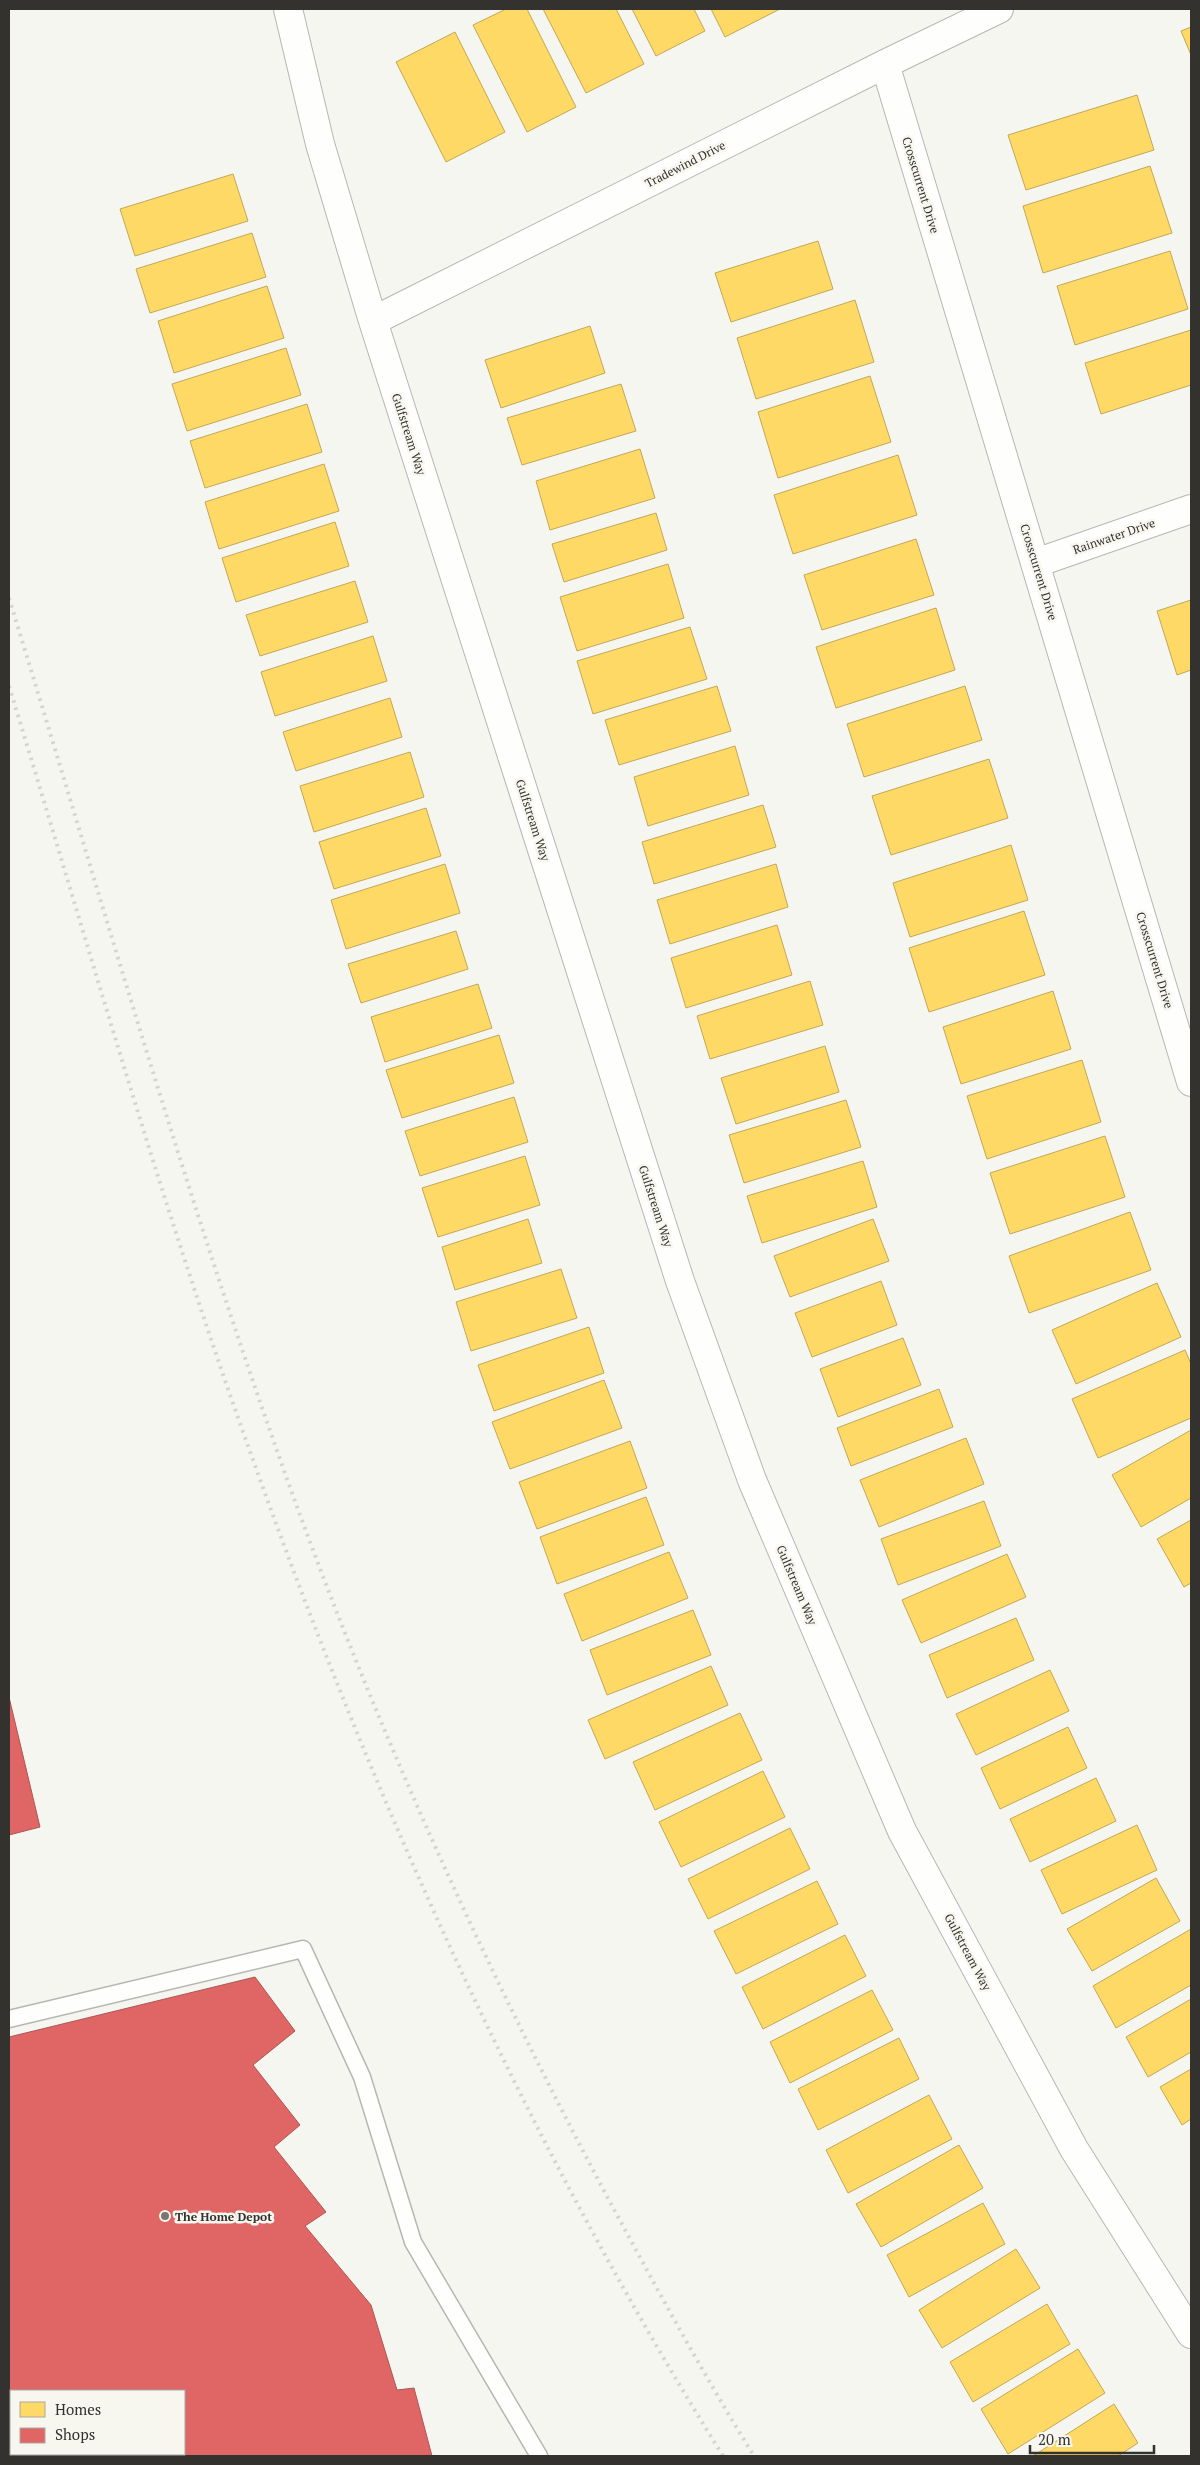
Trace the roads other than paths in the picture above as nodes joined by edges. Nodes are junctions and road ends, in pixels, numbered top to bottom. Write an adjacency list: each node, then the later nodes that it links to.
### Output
1 (288, 9): 4 (street, Gulfstream Way)
2 (999, 9): 3 (street, Tradewind Drive)
3 (885, 64): 4 (street, Tradewind Drive); 6 (street, Crosscurrent Drive)
4 (373, 321): 9 (street, Gulfstream Way)
5 (1191, 510): 6 (street, Rainwater Drive)
6 (1036, 562): 7 (street, Crosscurrent Drive)
7 (1191, 1082)
8 (9, 2020): 10 (lane)
9 (1191, 2334)
10 (539, 2456)

